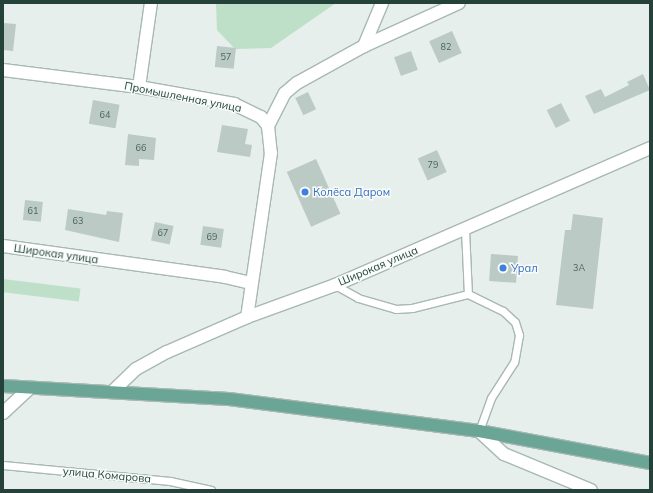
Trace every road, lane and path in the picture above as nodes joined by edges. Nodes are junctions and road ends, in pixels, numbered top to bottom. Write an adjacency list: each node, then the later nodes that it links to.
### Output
1 (151, 3): 6 (street)
2 (382, 3): 4 (street)
3 (459, 3): 4 (street)
4 (364, 46): 7 (street)
5 (3, 70): 6 (street, Промышленная улица)
6 (139, 87): 7 (street, Промышленная улица)
7 (268, 126): 11 (street)
8 (650, 148): 9 (street, Широкая улица)
9 (464, 229): 12 (street, Широкая улица); 13 (lane)
10 (3, 246): 11 (street, Широкая улица)
11 (251, 283): 14 (street)
12 (334, 285): 13 (lane); 14 (street, Широкая улица)
13 (468, 294): 19 (lane)
14 (247, 317): 17 (street, Широкая улица)
15 (3, 386): 16 (main road)
16 (30, 388): 17 (main road); 18 (street)
17 (112, 392): 19 (main road)
18 (3, 413)
19 (479, 431): 20 (main road); 23 (street)
20 (650, 463)
21 (3, 465): 22 (lane, улица Комарова)
22 (211, 490)
23 (591, 490)

